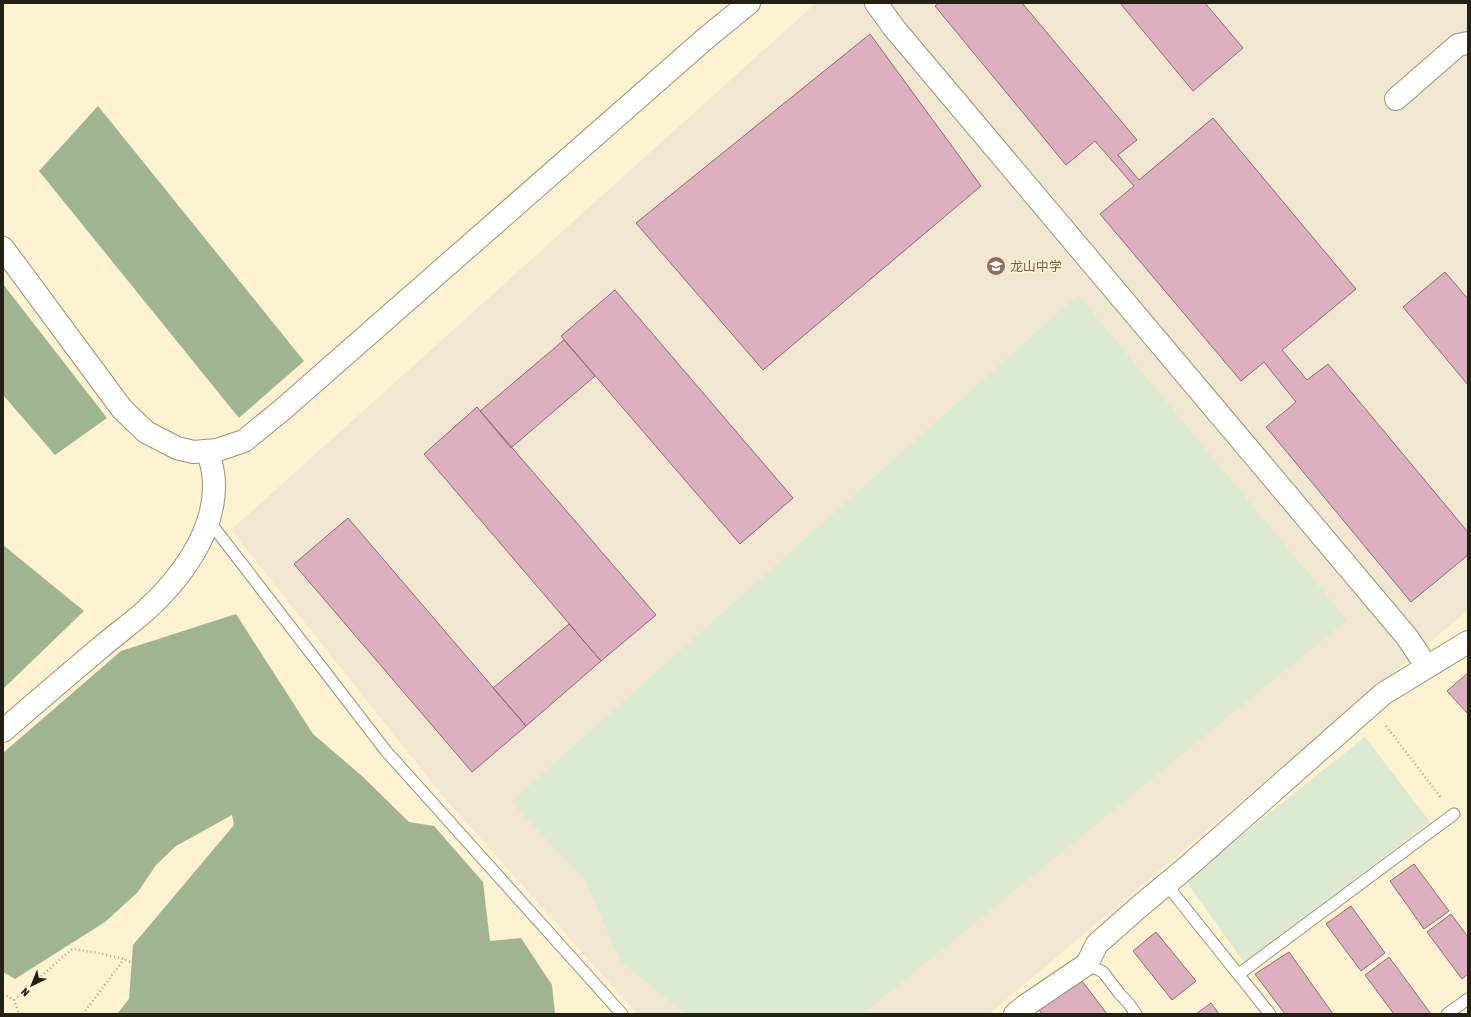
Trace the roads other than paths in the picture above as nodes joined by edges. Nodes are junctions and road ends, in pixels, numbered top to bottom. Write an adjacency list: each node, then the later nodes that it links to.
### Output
1 (749, 3): 6 (street)
2 (876, 3): 9 (street)
3 (1468, 43): 4 (street)
4 (1396, 99)
5 (3, 248): 6 (street)
6 (208, 451): 7 (street)
7 (209, 521): 10 (street); 17 (lane)
8 (1468, 642): 9 (street)
9 (1427, 667): 12 (street)
10 (3, 730)
11 (1454, 814): 14 (lane)
12 (1166, 884): 13 (street); 14 (lane)
13 (1087, 964): 16 (street); 18 (lane)
14 (1239, 974): 19 (lane)
15 (1468, 999): 20 (lane)
16 (1024, 1011)
17 (622, 1014)
18 (1136, 1014)
19 (1270, 1014)
20 (1447, 1014)

